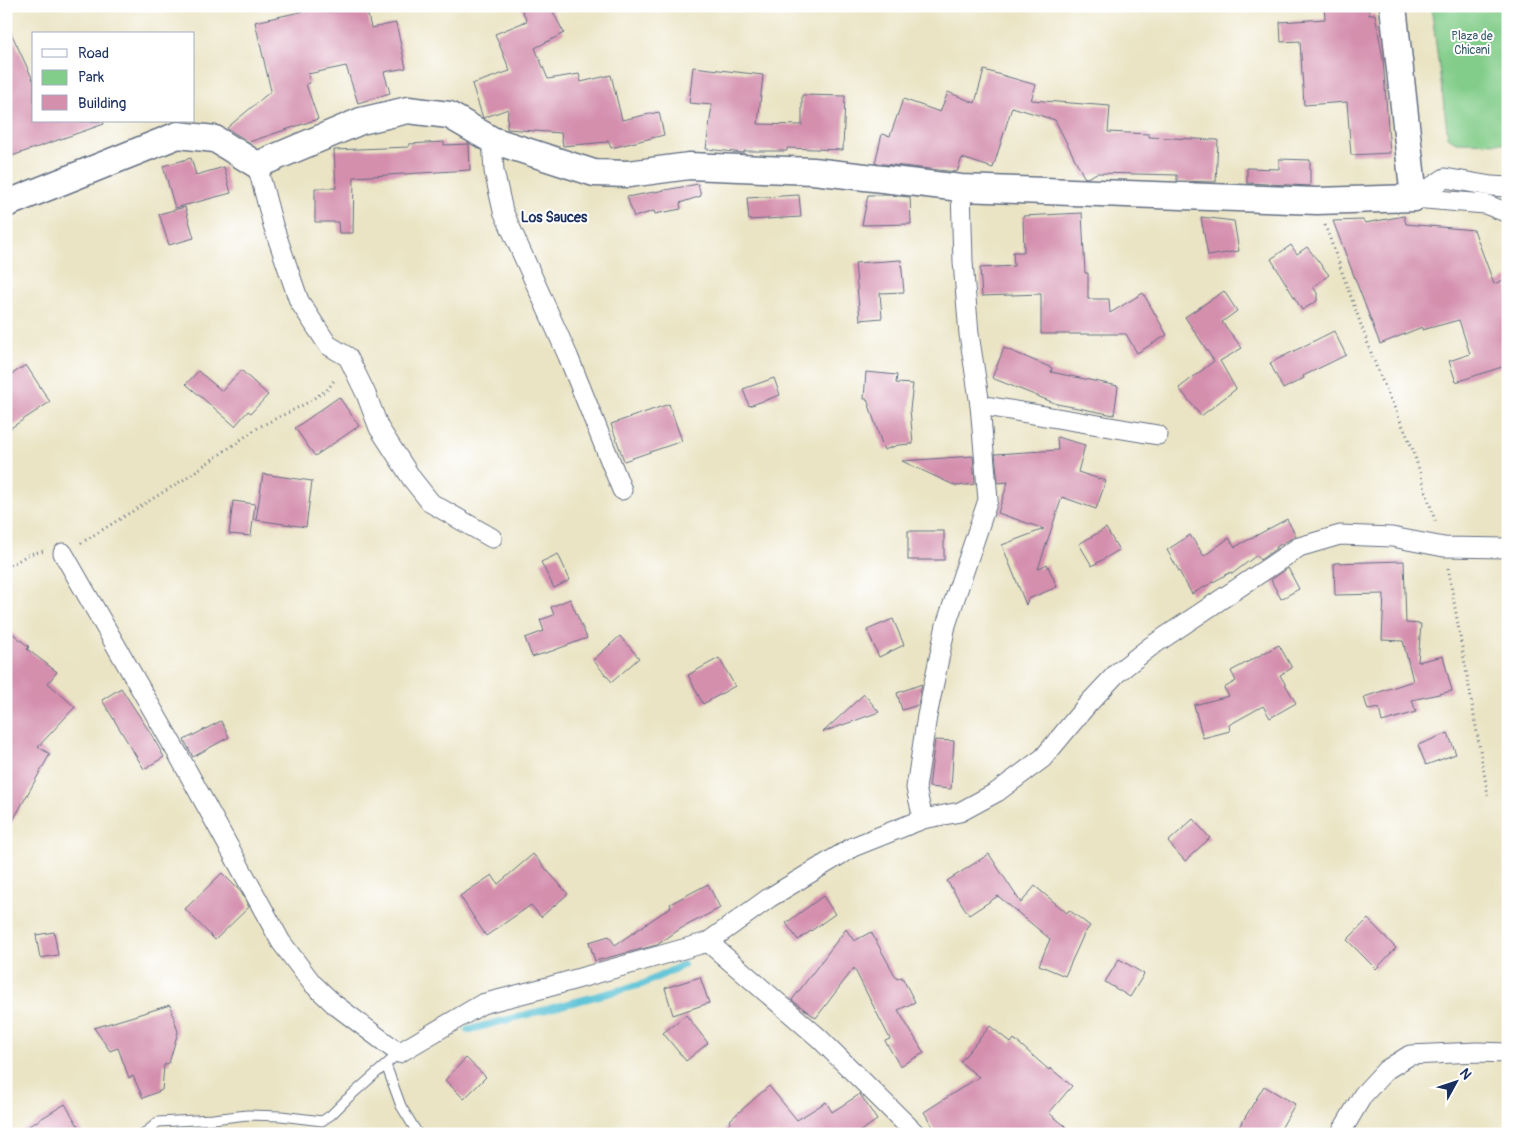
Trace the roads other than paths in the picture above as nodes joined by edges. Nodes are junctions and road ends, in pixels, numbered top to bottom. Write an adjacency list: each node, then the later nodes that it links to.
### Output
1 (1393, 6): 6 (street)
2 (492, 140): 3 (street); 5 (street); 11 (street)
3 (256, 165): 7 (street); 12 (street)
4 (1508, 187): 6 (street)
5 (961, 188): 6 (street); 9 (street)
6 (1414, 198): 8 (street)
7 (6, 204)
8 (1508, 213)
9 (980, 405): 10 (street); 15 (street)
10 (1158, 435)
11 (622, 490)
12 (492, 538)
13 (1508, 548): 15 (street)
14 (63, 553): 18 (street)
15 (924, 819): 16 (street)
16 (708, 942): 18 (street); 21 (street)
17 (1508, 1054): 22 (street)
18 (392, 1059): 19 (lane); 20 (lane)
19 (144, 1134)
20 (418, 1134)
21 (916, 1134)
22 (1340, 1134)

